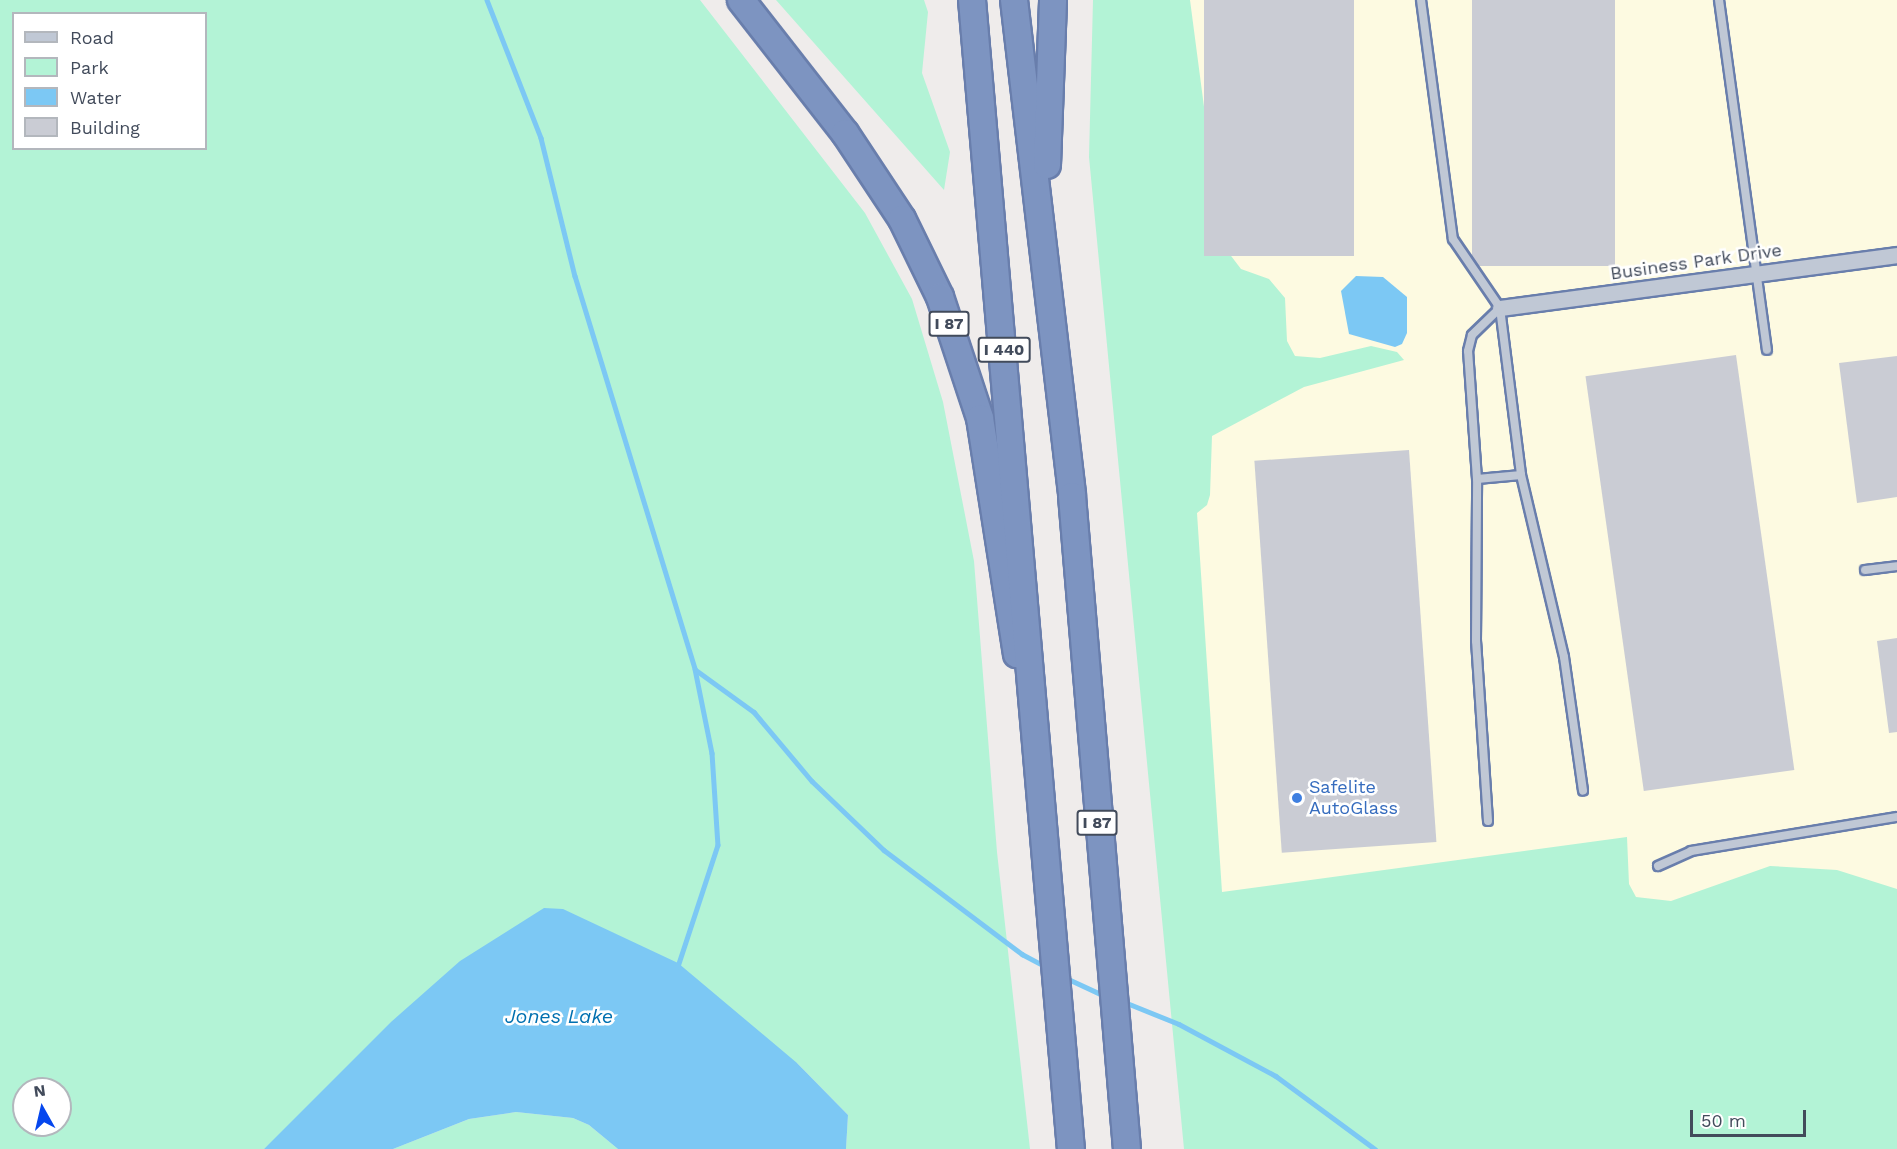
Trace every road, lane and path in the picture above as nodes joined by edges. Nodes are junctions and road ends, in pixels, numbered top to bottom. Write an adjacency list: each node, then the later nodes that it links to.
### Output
1 (741, 0): 16 (highway, I 87)
2 (972, 0): 16 (highway, I 440)
3 (1014, 0): 7 (highway)
4 (1053, 0): 7 (highway, I 87)
5 (1421, 0): 10 (lane)
6 (1719, 0): 9 (lane)
7 (1044, 234): 22 (highway, I 87)
8 (1897, 255): 9 (street, Business Park Drive)
9 (1757, 274): 10 (street, Business Park Drive); 11 (lane)
10 (1500, 308): 12 (lane); 13 (lane)
11 (1767, 351)
12 (1521, 475): 13 (lane); 17 (lane)
13 (1477, 479): 19 (lane)
14 (1897, 566): 15 (lane)
15 (1864, 570)
16 (1033, 701): 21 (highway, I 87)
17 (1583, 791)
18 (1897, 817): 20 (lane)
19 (1488, 821)
20 (1658, 866)
21 (1071, 1149)
22 (1127, 1149)

